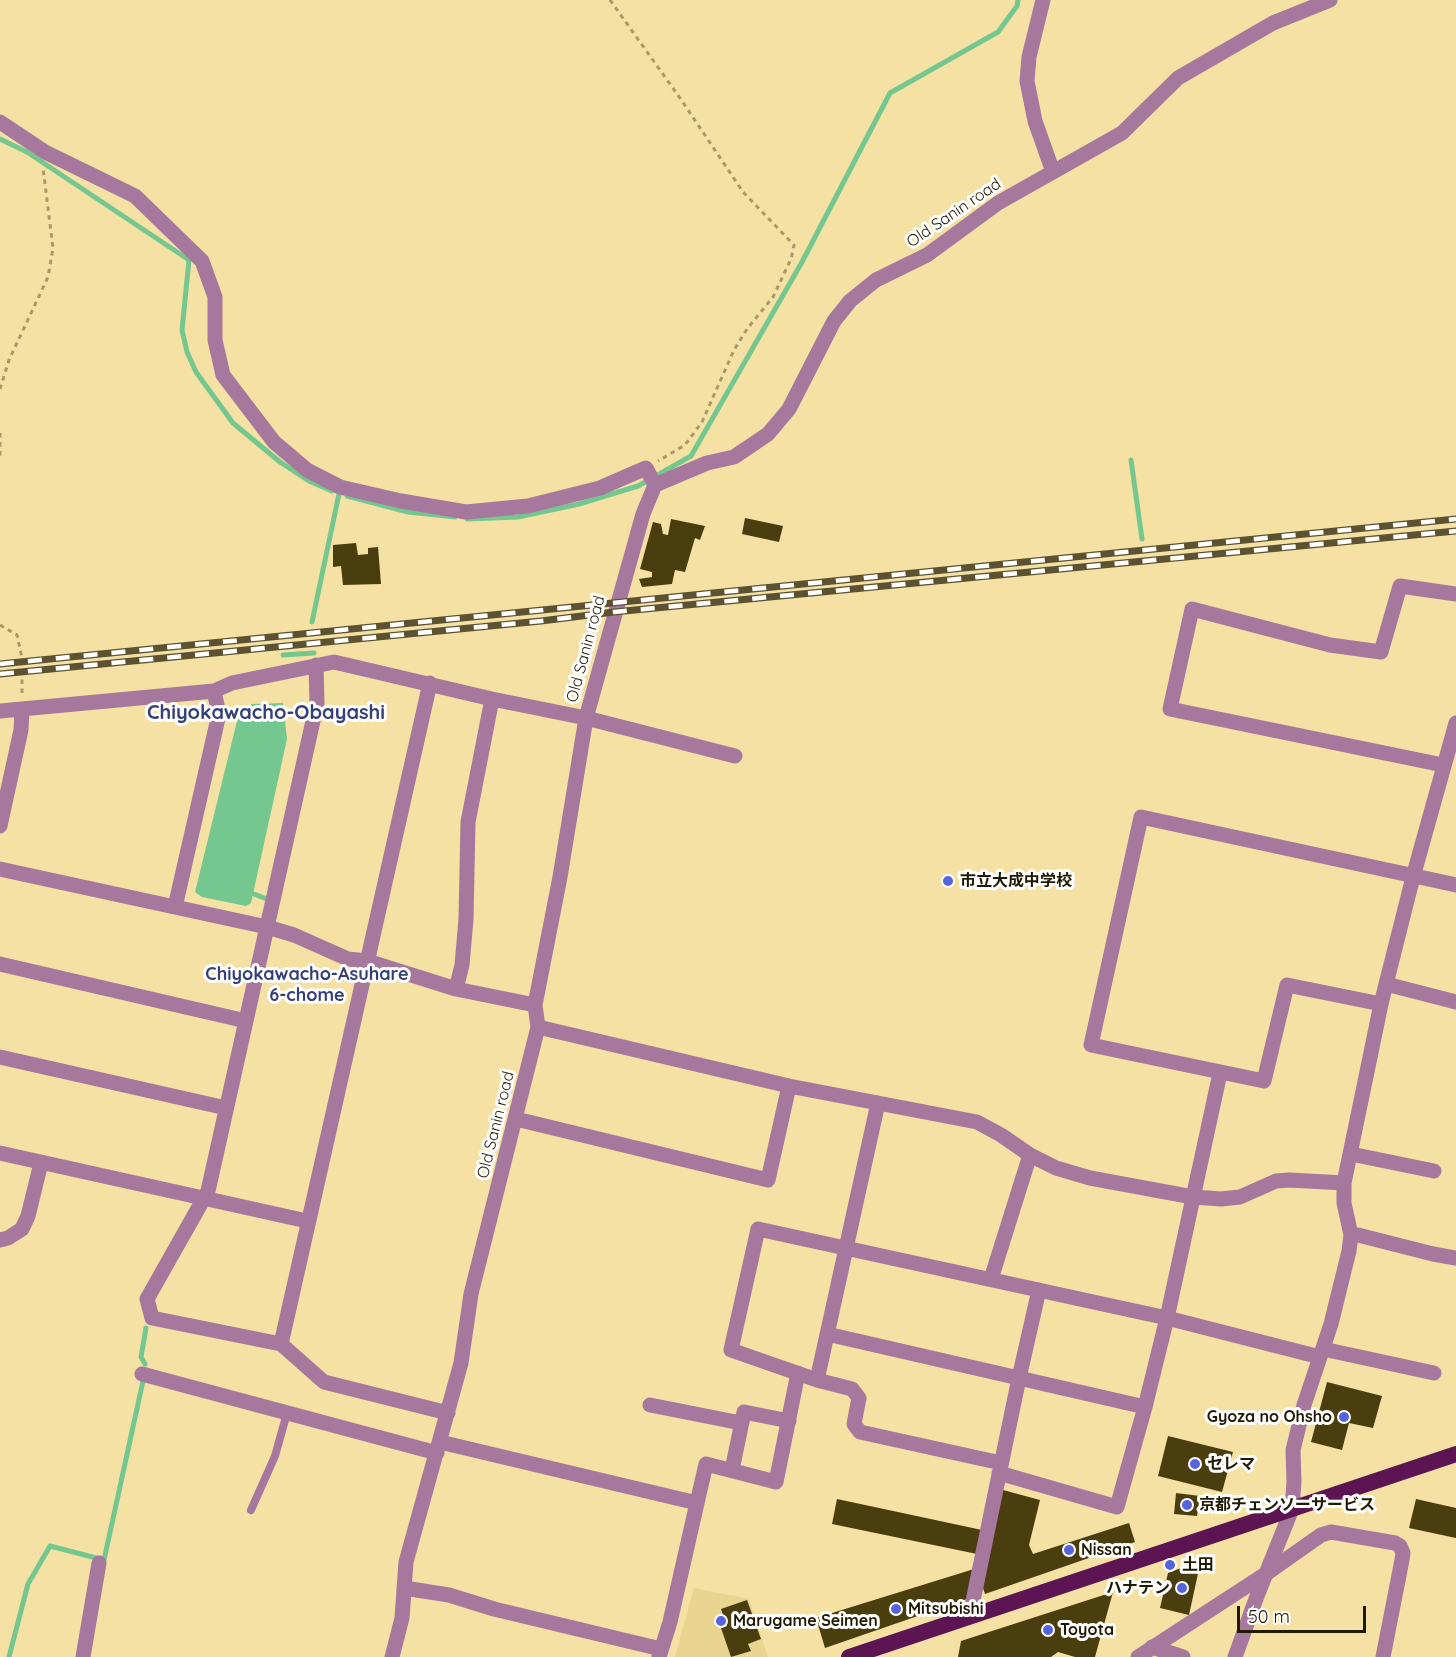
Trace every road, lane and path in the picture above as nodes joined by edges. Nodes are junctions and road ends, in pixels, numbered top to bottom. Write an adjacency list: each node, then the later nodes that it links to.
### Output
1 (610, 0): 10 (path)
2 (1043, 0): 6 (street)
3 (1330, 0): 6 (street, Old Sanin road)
4 (0, 122): 5 (street)
5 (45, 152): 7 (path); 10 (street)
6 (1053, 172): 11 (street, Old Sanin road)
7 (0, 389)
8 (0, 433): 9 (path)
9 (0, 457)
10 (646, 468): 11 (street)
11 (655, 485): 21 (street, Old Sanin road)
12 (1456, 594): 24 (street)
13 (0, 625): 14 (path)
14 (22, 658)
15 (316, 665): 16 (street); 17 (street); 30 (street)
16 (430, 683): 18 (street); 31 (street)
17 (214, 691): 19 (street); 29 (street)
18 (492, 699): 21 (street); 34 (street)
19 (22, 710): 20 (street); 25 (street)
20 (0, 711)
21 (586, 718): 23 (street); 37 (street, Old Sanin road)
22 (1456, 723): 24 (street)
23 (735, 756)
24 (1443, 765): 27 (street)
25 (0, 826)
26 (0, 868): 29 (street)
27 (1413, 877): 28 (street); 33 (street); 41 (street)
28 (1456, 885)
29 (175, 907): 30 (street)
30 (267, 927): 31 (street); 38 (street)
31 (367, 961): 34 (street); 54 (street)
32 (0, 964): 38 (street)
33 (1386, 984): 35 (street); 36 (street)
34 (456, 989): 37 (street)
35 (1456, 1002)
36 (1381, 1004): 41 (street); 47 (street)
37 (535, 1005): 39 (street, Old Sanin road)
38 (246, 1022): 44 (street)
39 (538, 1027): 42 (street); 45 (street, Old Sanin road)
40 (0, 1057): 44 (street)
41 (1220, 1073): 52 (street)
42 (789, 1086): 43 (street); 45 (street)
43 (878, 1103): 48 (street); 57 (street)
44 (226, 1108): 53 (street)
45 (516, 1119): 73 (street, Old Sanin road)
46 (0, 1153): 49 (street)
47 (1351, 1154): 50 (street); 51 (street)
48 (1030, 1155): 52 (street); 59 (street)
49 (40, 1163): 53 (street); 56 (street)
50 (1434, 1171)
51 (1344, 1183): 52 (street); 55 (street)
52 (1193, 1197): 61 (street)
53 (203, 1198): 54 (street); 63 (street)
54 (308, 1221): 63 (street)
55 (1351, 1235): 58 (street); 64 (street)
56 (0, 1240)
57 (846, 1248): 59 (street); 62 (street); 65 (street)
58 (1456, 1258)
59 (991, 1279): 60 (street)
60 (1039, 1290): 61 (street); 68 (street)
61 (1167, 1318): 64 (street); 71 (street)
62 (826, 1334): 68 (street); 69 (street)
63 (281, 1344): 73 (street)
64 (1321, 1353): 66 (street); 81 (street)
65 (798, 1373): 69 (street); 74 (street)
66 (1434, 1373)
67 (142, 1374): 72 (street)
68 (1019, 1378): 71 (street); 78 (street)
69 (817, 1380): 78 (street)
70 (650, 1405): 75 (street)
71 (1145, 1407): 78 (street)
72 (287, 1413): 76 (street); 82 (lane)
73 (448, 1413): 76 (street, Old Sanin road)
74 (789, 1421): 75 (street); 79 (street)
75 (741, 1423): 79 (street)
76 (438, 1448): 80 (street); 85 (street, Old Sanin road)
77 (1456, 1455): 81 (highway)
78 (1000, 1468): 86 (street)
79 (732, 1470): 80 (street)
80 (697, 1503): 88 (street)
81 (1292, 1509): 84 (street); 86 (highway)
82 (250, 1510)
83 (99, 1563): 89 (street)
84 (1267, 1573): 87 (street); 94 (street); 95 (street)
85 (404, 1588): 88 (street); 90 (street, Old Sanin road)
86 (976, 1615): 91 (highway)
87 (1152, 1647): 92 (street); 93 (street)
88 (660, 1653)
89 (83, 1657)
90 (392, 1657)
91 (849, 1657)
92 (1138, 1657)
93 (1183, 1657)
94 (1235, 1657)
95 (1383, 1657)

